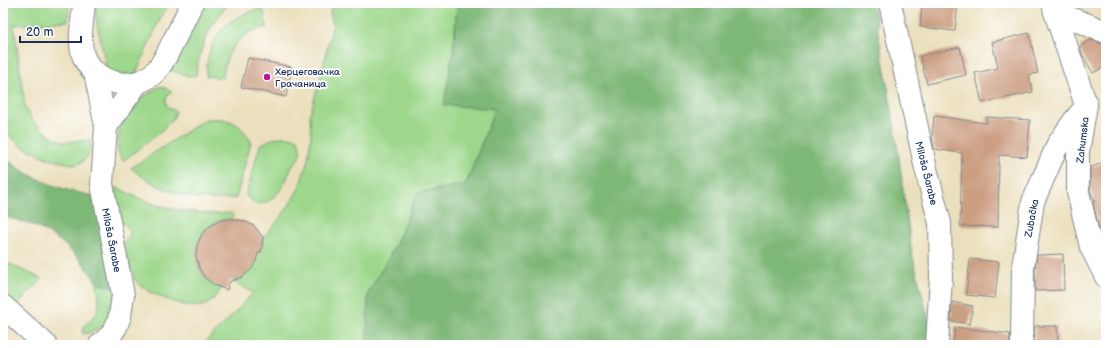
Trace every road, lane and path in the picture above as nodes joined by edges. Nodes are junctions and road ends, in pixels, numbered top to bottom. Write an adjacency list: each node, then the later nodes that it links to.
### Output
1 (84, 3): 6 (street)
2 (192, 3): 7 (street)
3 (890, 3): 14 (street, Miloša Šarabe)
4 (1054, 8): 5 (street); 8 (street, Zahumska)
5 (1106, 32)
6 (95, 72): 7 (street); 9 (street, Miloša Šarabe)
7 (138, 82): 9 (street)
8 (1086, 105): 10 (street, Zahumska); 15 (street, Zubačka)
9 (106, 127): 13 (street, Miloša Šarabe)
10 (1106, 277)
11 (3, 306): 12 (street)
12 (46, 345)
13 (100, 345)
14 (937, 345)
15 (1022, 345)

